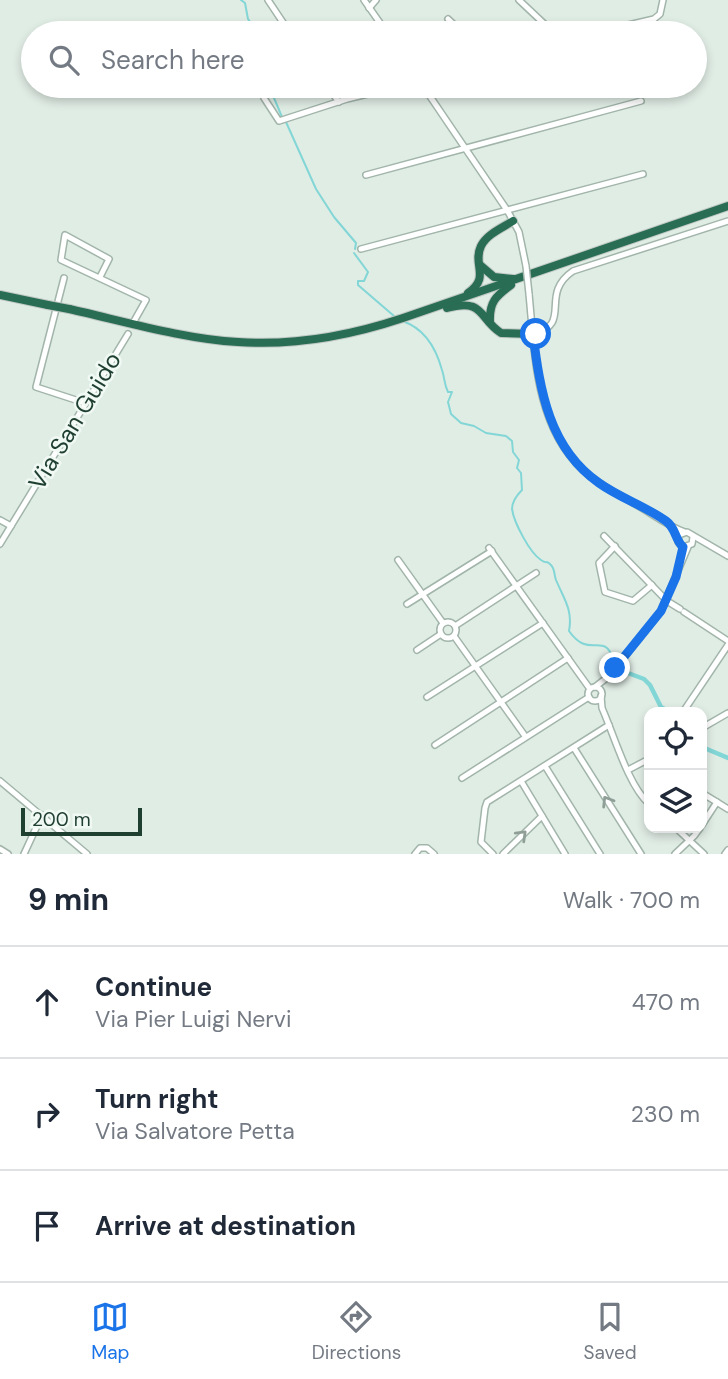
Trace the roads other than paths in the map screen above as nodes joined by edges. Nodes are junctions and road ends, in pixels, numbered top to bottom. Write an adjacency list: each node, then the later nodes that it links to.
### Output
1 (268, 0): 7 (street)
2 (364, 0): 6 (street)
3 (376, 0): 6 (street)
4 (519, 0): 9 (street)
5 (661, 2): 10 (street)
6 (369, 8): 8 (street)
7 (282, 21)
8 (378, 21)
9 (541, 21)
10 (645, 21)
11 (264, 98): 16 (street)
12 (336, 98): 16 (street)
13 (354, 98): 16 (street)
14 (431, 98): 17 (street)
15 (641, 101): 17 (street)
16 (339, 102)
17 (465, 148): 18 (street); 21 (street)
18 (366, 174)
19 (643, 174): 21 (street)
20 (727, 206): 28 (highway)
21 (507, 210): 23 (street); 24 (street)
22 (728, 220): 34 (street)
23 (513, 221): 25 (highway); 34 (street, bridge)
24 (361, 249)
25 (480, 265): 28 (highway); 30 (highway)
26 (100, 277): 26 (street); 32 (street)
27 (64, 278): 35 (street)
28 (520, 279): 30 (highway); 31 (highway)
29 (0, 295): 32 (highway, bridge)
30 (427, 310): 31 (highway); 32 (highway)
31 (489, 322): 34 (highway)
32 (132, 323)
33 (128, 334): 35 (street, Via San Guido)
34 (533, 334): 37 (street)
35 (85, 403): 38 (street, Via San Guido)
36 (0, 520): 38 (street)
37 (666, 521): 39 (street); 41 (street)
38 (11, 527): 43 (street, Via San Guido)
39 (685, 532): 41 (street); 42 (street)
40 (604, 536): 44 (street)
41 (678, 537): 45 (street)
42 (693, 539): 45 (street); 46 (street)
43 (0, 544)
44 (615, 546): 49 (street); 49 (street)
45 (685, 547): 52 (street)
46 (728, 556)
47 (398, 560): 51 (street)
48 (536, 573): 50 (street)
49 (652, 585): 52 (street)
50 (517, 586): 51 (street); 55 (street); 56 (street)
51 (422, 594): 53 (street); 54 (street)
52 (667, 601): 59 (street); 63 (street)
53 (407, 604)
54 (443, 623): 56 (street); 57 (street)
55 (543, 623): 61 (street); 62 (street)
56 (455, 625): 58 (street)
57 (441, 634): 58 (street); 60 (street)
58 (454, 636): 62 (street)
59 (728, 643): 69 (street)
60 (416, 650)
61 (568, 658): 64 (street); 68 (street)
62 (474, 666): 66 (street); 68 (street)
63 (609, 677): 64 (street); 65 (street)
64 (593, 688): 65 (street); 67 (street)
65 (601, 695): 67 (street); 70 (street)
66 (427, 697)
67 (591, 699): 70 (street); 74 (street)
68 (500, 701): 74 (street); 75 (street)
69 (686, 707)
70 (602, 708): 72 (street)
71 (728, 713): 73 (street)
72 (609, 725): 76 (street); 79 (street)
73 (707, 725)
74 (525, 736): 80 (street)
75 (435, 745)
76 (574, 748): 78 (street); 107 (street, one-way to 76)
77 (644, 762): 79 (street)
78 (545, 766): 81 (street); 106 (street)
79 (628, 770): 85 (street)
80 (462, 778)
81 (521, 781): 89 (street); 103 (street)
82 (2, 782): 83 (street); 88 (street)
83 (0, 791)
84 (707, 796): 86 (street)
85 (644, 799)
86 (717, 802): 87 (street); 90 (street)
87 (728, 809)
88 (42, 815): 94 (street); 98 (street)
89 (542, 816): 104 (street, one-way to 89); 105 (street)
90 (707, 817)
91 (682, 833): 93 (street)
92 (696, 833): 93 (street)
93 (691, 840): 108 (street); 109 (street)
94 (79, 847): 99 (street); 100 (street)
95 (0, 849): 97 (street)
96 (728, 849): 110 (street)
97 (8, 854)
98 (24, 854)
99 (75, 854)
100 (87, 854)
101 (415, 854): 102 (street)
102 (433, 854)
103 (493, 854)
104 (503, 854)
105 (565, 854)
106 (600, 854)
107 (641, 854)
108 (675, 854)
109 (704, 854)
110 (725, 854)

